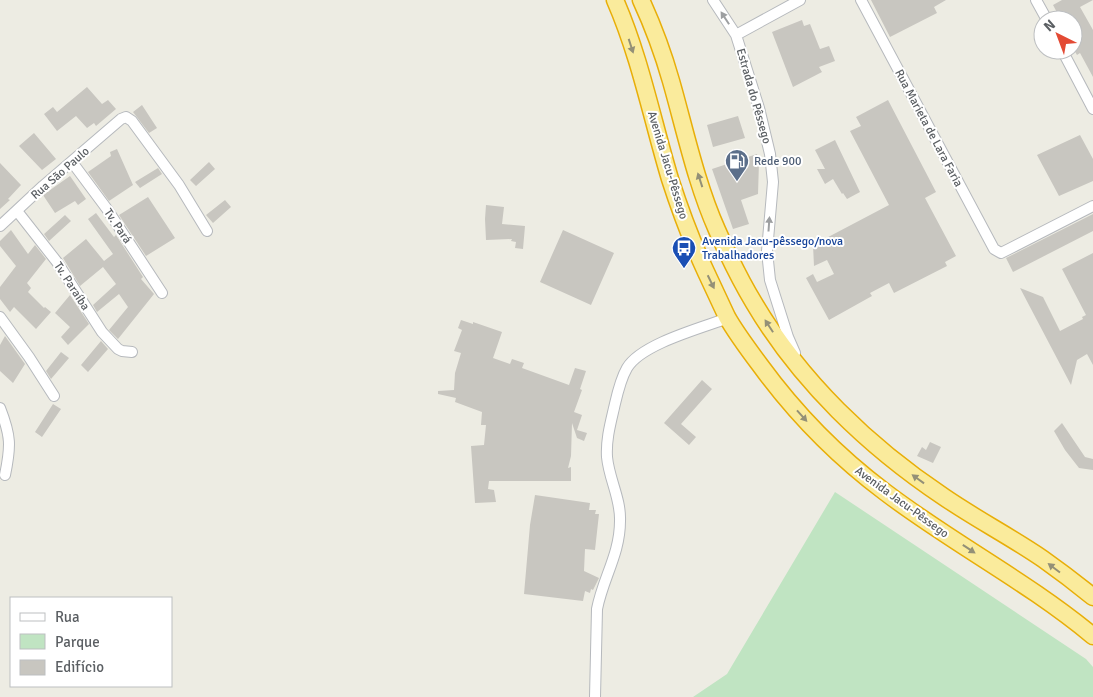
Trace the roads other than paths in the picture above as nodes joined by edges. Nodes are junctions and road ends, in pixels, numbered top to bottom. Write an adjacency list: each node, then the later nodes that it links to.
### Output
1 (615, 0): 16 (highway, Avenida Jacu-Pêssego, one-way to 16)
2 (641, 0): 18 (highway, Avenida Jacu-Pêssego, one-way to 2)
3 (713, 0): 6 (street, Estrada do Pêssego, one-way to 3)
4 (800, 0): 6 (street)
5 (861, 0): 10 (street, Rua Marieta de Lara Faria)
6 (736, 35): 18 (street, Estrada do Pêssego, one-way to 6)
7 (1067, 60): 8 (street)
8 (1093, 109)
9 (72, 162): 11 (street, Rua São Paulo); 13 (street, Rua São Paulo); 14 (street, Tv. Pará)
10 (1093, 206)
11 (17, 211): 12 (street, Rua São Paulo); 17 (street, Tv. Paraíba)
12 (0, 226)
13 (206, 231)
14 (162, 293)
15 (0, 317): 19 (street)
16 (728, 318): 23 (highway, Avenida Jacu-Pêssego, one-way to 23); 24 (street)
17 (132, 352)
18 (803, 372): 22 (highway, Avenida Jacu-Pêssego, one-way to 18)
19 (54, 396)
20 (0, 408): 21 (street)
21 (5, 475)
22 (1093, 597)
23 (1093, 636)
24 (595, 697)

